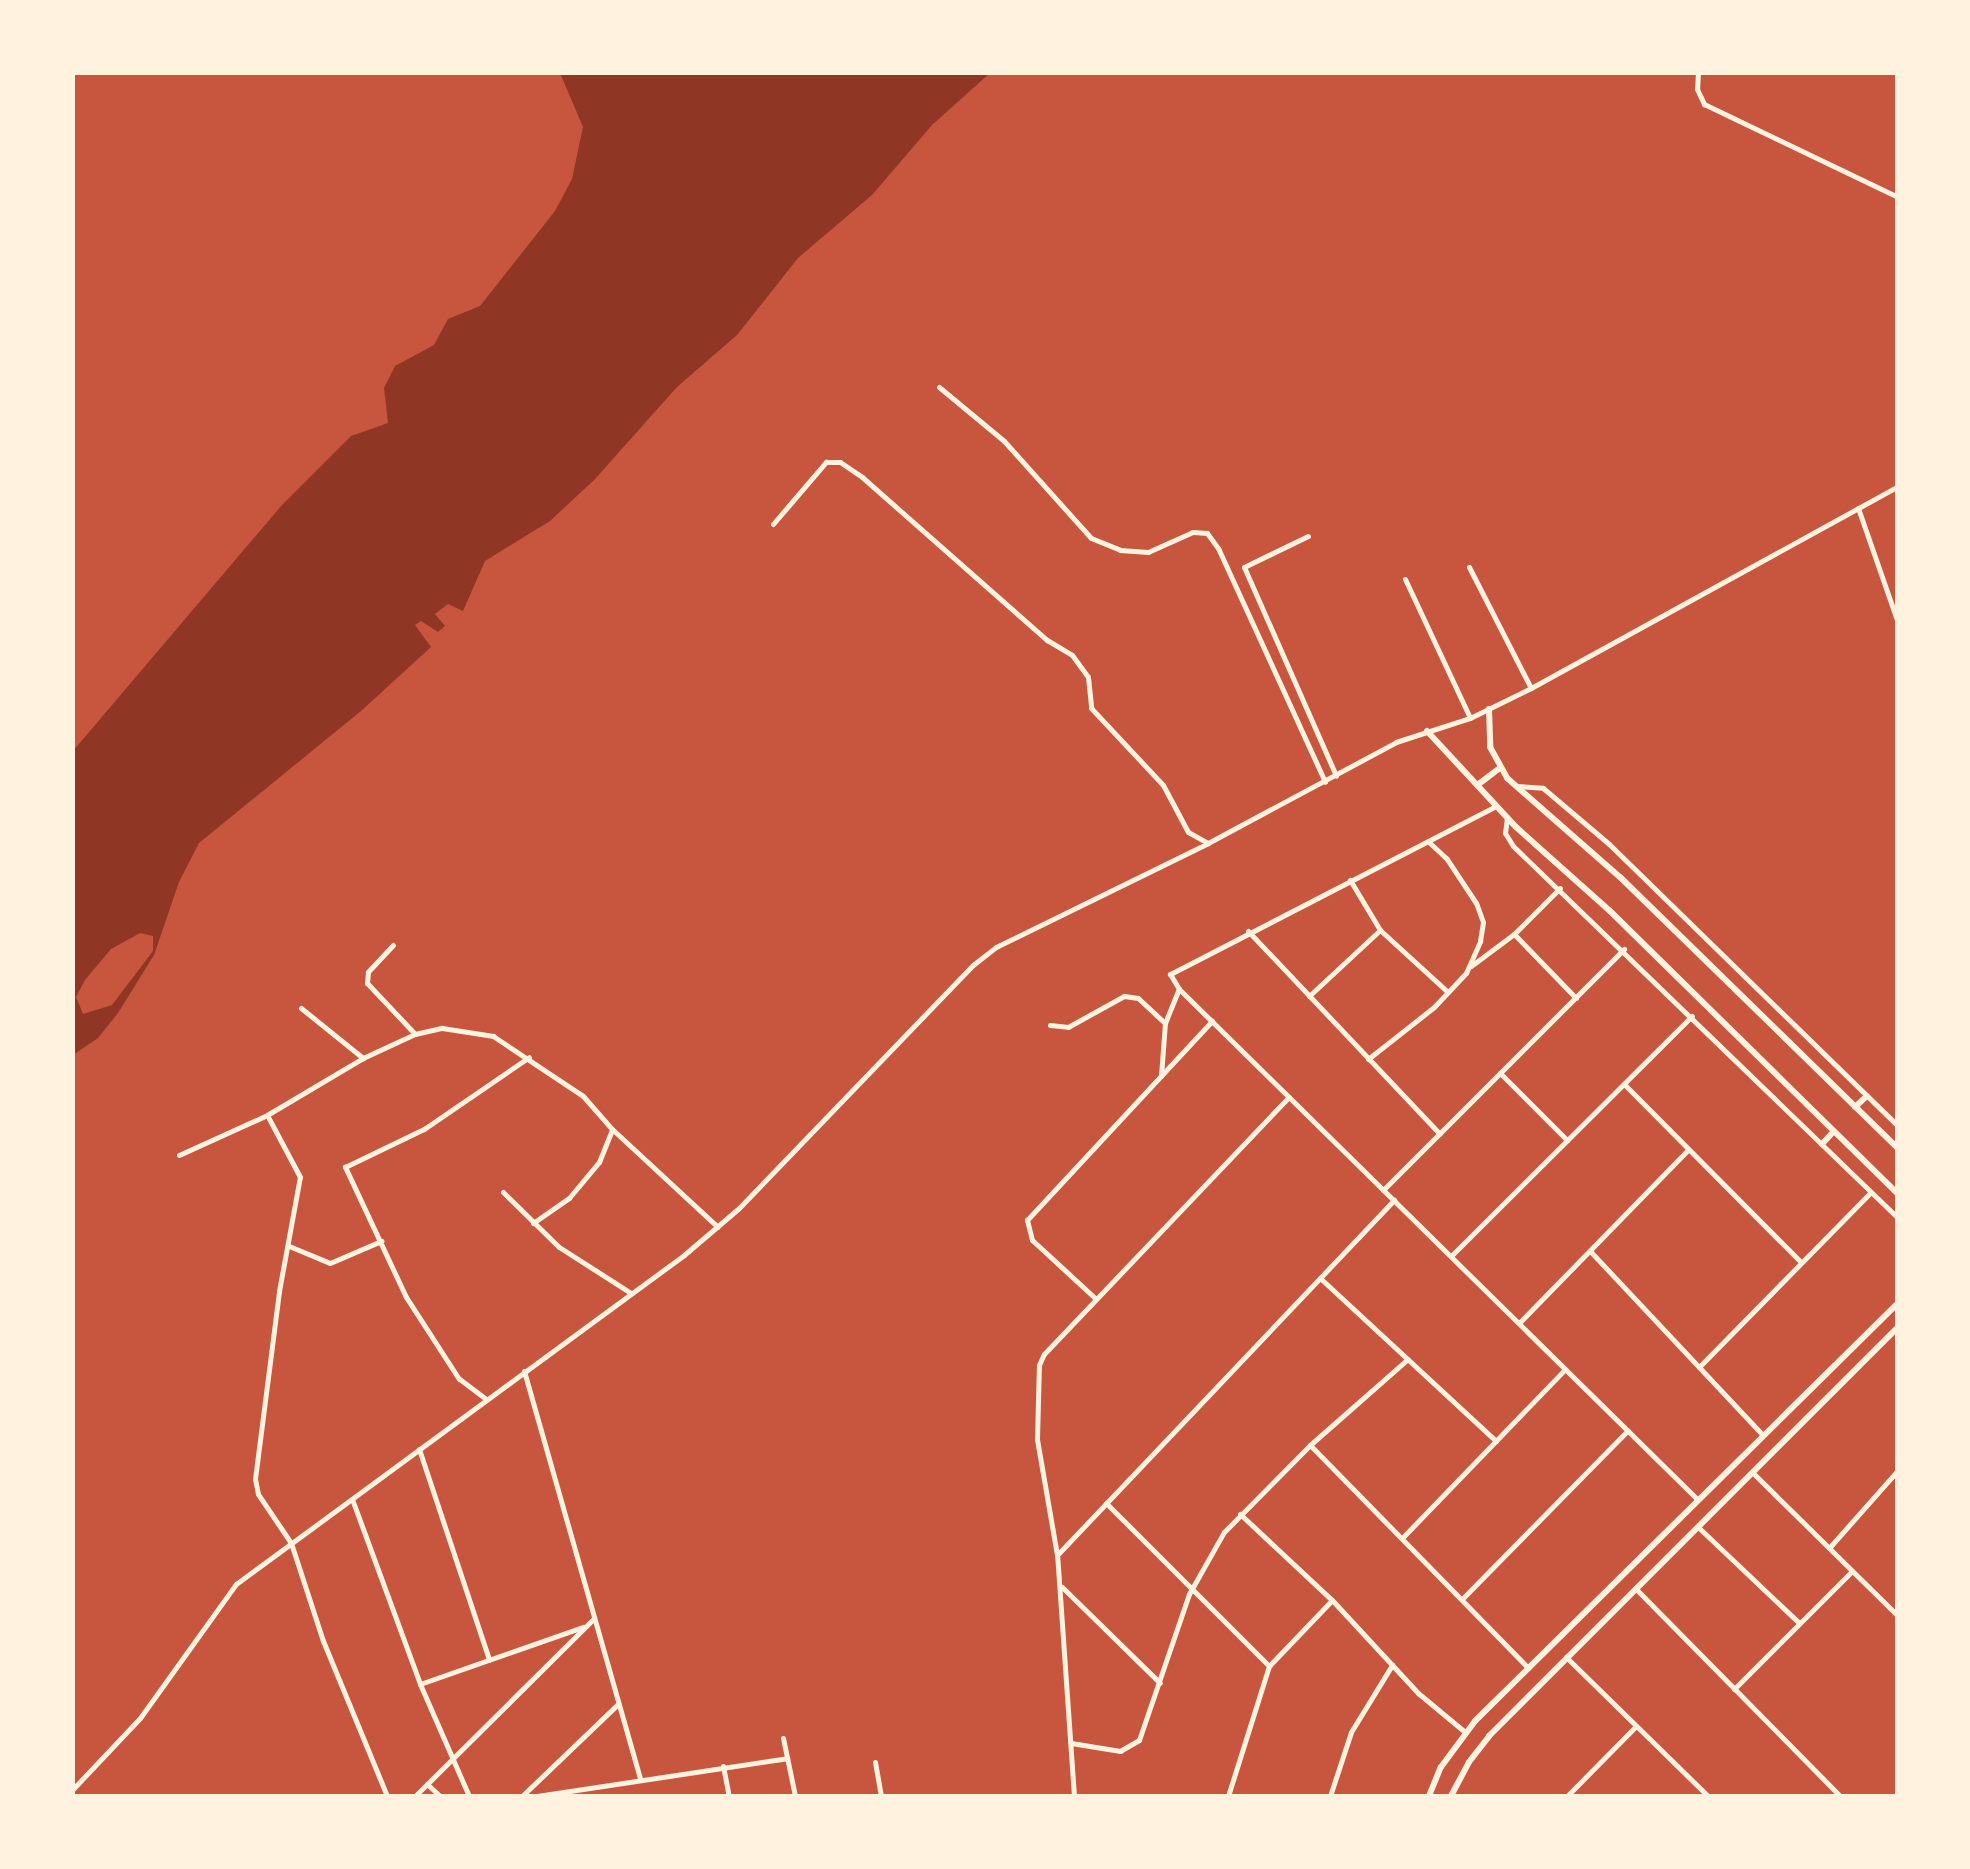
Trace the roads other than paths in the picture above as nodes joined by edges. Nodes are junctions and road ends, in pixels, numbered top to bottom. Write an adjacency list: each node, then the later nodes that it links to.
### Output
1 (1698, 72): 2 (street)
2 (1898, 197)
3 (939, 387): 17 (street)
4 (1898, 486): 5 (street)
5 (1858, 508): 10 (street); 11 (street)
6 (773, 524): 23 (street)
7 (1308, 536): 16 (street)
8 (1469, 568): 11 (street)
9 (1405, 579): 13 (street)
10 (1898, 624)
11 (1531, 688): 12 (street)
12 (1489, 709): 13 (street); 15 (street)
13 (1470, 718): 14 (street)
14 (1427, 731): 16 (street); 18 (street)
15 (1500, 768): 18 (street); 19 (street)
16 (1336, 776): 17 (street)
17 (1325, 782): 23 (street)
18 (1480, 784): 20 (street)
19 (1515, 786): 49 (street); 50 (street)
20 (1497, 806): 21 (street); 22 (street)
21 (1507, 817): 25 (street); 54 (street)
22 (1428, 842): 24 (street); 31 (street)
23 (1208, 843): 68 (street)
24 (1350, 880): 26 (street); 27 (street)
25 (1560, 888): 28 (street); 30 (street)
26 (1380, 930): 33 (street); 34 (street)
27 (1248, 931): 32 (street); 34 (street)
28 (1514, 934): 31 (street); 35 (street)
29 (393, 946): 41 (street)
30 (1624, 949): 35 (street); 37 (street)
31 (1470, 966): 33 (street)
32 (1178, 988): 38 (street); 39 (street)
33 (1448, 992): 44 (street)
34 (1309, 996): 44 (street)
35 (1576, 998): 45 (street)
36 (301, 1008): 43 (street)
37 (1692, 1016): 47 (street); 57 (street)
38 (1212, 1021): 46 (street); 48 (street)
39 (1165, 1023): 40 (street); 46 (street)
40 (1050, 1025)
41 (415, 1034): 42 (street); 43 (street)
42 (529, 1057): 53 (street); 69 (street)
43 (363, 1058): 51 (street)
44 (1368, 1060): 55 (street)
45 (1500, 1073): 55 (street); 56 (street)
46 (1161, 1076): 76 (street)
47 (1624, 1084): 56 (street); 59 (street)
48 (1288, 1096): 61 (street); 76 (street)
49 (1866, 1096): 50 (street); 52 (street)
50 (1856, 1107): 58 (street)
51 (267, 1115): 60 (street); 70 (street)
52 (1898, 1126)
53 (612, 1129): 67 (street); 68 (street)
54 (1833, 1132): 57 (street); 64 (street)
55 (1440, 1134): 61 (street)
56 (1567, 1140): 72 (street)
57 (1822, 1144): 63 (street)
58 (1898, 1148)
59 (1689, 1149): 71 (street); 73 (street)
60 (179, 1155)
61 (1384, 1190): 65 (street)
62 (503, 1192): 67 (street)
63 (1871, 1192): 66 (street); 73 (street)
64 (1898, 1194)
65 (1394, 1200): 72 (street); 74 (street)
66 (1898, 1218)
67 (532, 1223): 75 (street)
68 (718, 1227): 75 (street)
69 (381, 1241): 70 (street); 84 (street)
70 (289, 1246): 98 (street)
71 (1590, 1251): 78 (street); 81 (street)
72 (1451, 1256): 78 (street)
73 (1802, 1262): 81 (street)
74 (1320, 1278): 80 (street); 94 (street)
75 (631, 1293): 83 (street)
76 (1096, 1299): 101 (street)
77 (1898, 1303): 86 (street)
78 (1519, 1324): 82 (street)
79 (1898, 1327): 91 (street)
80 (1408, 1359): 87 (street); 88 (street)
81 (1699, 1367): 86 (street)
82 (1566, 1369): 85 (street); 87 (street)
83 (524, 1371): 84 (street); 110 (street)
84 (486, 1400): 89 (street)
85 (1628, 1430): 93 (street); 107 (street)
86 (1762, 1434): 93 (street)
87 (1496, 1441): 97 (street)
88 (1310, 1445): 95 (street); 97 (street)
89 (420, 1449): 92 (street); 114 (street)
90 (1898, 1470): 99 (street)
91 (1751, 1471): 96 (street); 99 (street)
92 (352, 1498): 98 (street); 119 (street)
93 (1697, 1498): 100 (street)
94 (1106, 1504): 101 (street); 106 (street)
95 (1240, 1514): 106 (street); 108 (street)
96 (1696, 1525): 102 (street); 111 (street)
97 (1403, 1537): 107 (street)
98 (291, 1543): 132 (street); 134 (street)
99 (1829, 1548): 103 (street)
100 (1644, 1552): 102 (street); 117 (street)
101 (1057, 1555): 104 (street)
102 (1656, 1564): 105 (street)
103 (1852, 1571): 109 (street); 111 (street)
104 (1060, 1585): 118 (street); 125 (street)
105 (1634, 1587): 113 (street); 120 (street)
106 (1192, 1588): 116 (street); 118 (street)
107 (1463, 1598): 117 (street)
108 (1332, 1600): 115 (street); 116 (street)
109 (1896, 1612)
110 (594, 1618): 112 (street); 121 (street)
111 (1800, 1624): 120 (street)
112 (588, 1626): 114 (street); 127 (street)
113 (1566, 1657): 122 (street); 147 (street)
114 (489, 1660): 119 (street)
115 (1392, 1665): 123 (street); 145 (street)
116 (1269, 1666): 144 (street)
117 (1528, 1668): 123 (street)
118 (1160, 1683): 125 (street)
119 (420, 1684): 127 (street)
120 (1734, 1689): 150 (street)
121 (618, 1704): 130 (street); 138 (street)
122 (1636, 1726): 133 (street); 148 (street)
123 (1465, 1732): 146 (street)
124 (783, 1738): 126 (street)
125 (1071, 1743): 143 (street)
126 (787, 1758): 129 (street); 141 (street)
127 (452, 1760): 131 (street); 137 (street)
128 (875, 1762): 142 (street)
129 (724, 1766): 130 (street); 140 (street)
130 (640, 1778): 139 (street)
131 (427, 1784): 135 (street); 136 (street)
132 (72, 1790)
133 (1700, 1794): 149 (street)
134 (387, 1796)
135 (415, 1796)
136 (440, 1796)
137 (469, 1796)
138 (522, 1796)
139 (537, 1796)
140 (729, 1796)
141 (795, 1796)
142 (881, 1796)
143 (1074, 1796)
144 (1228, 1796)
145 (1330, 1796)
146 (1428, 1796)
147 (1452, 1796)
148 (1567, 1796)
149 (1708, 1796)
150 (1840, 1796)

